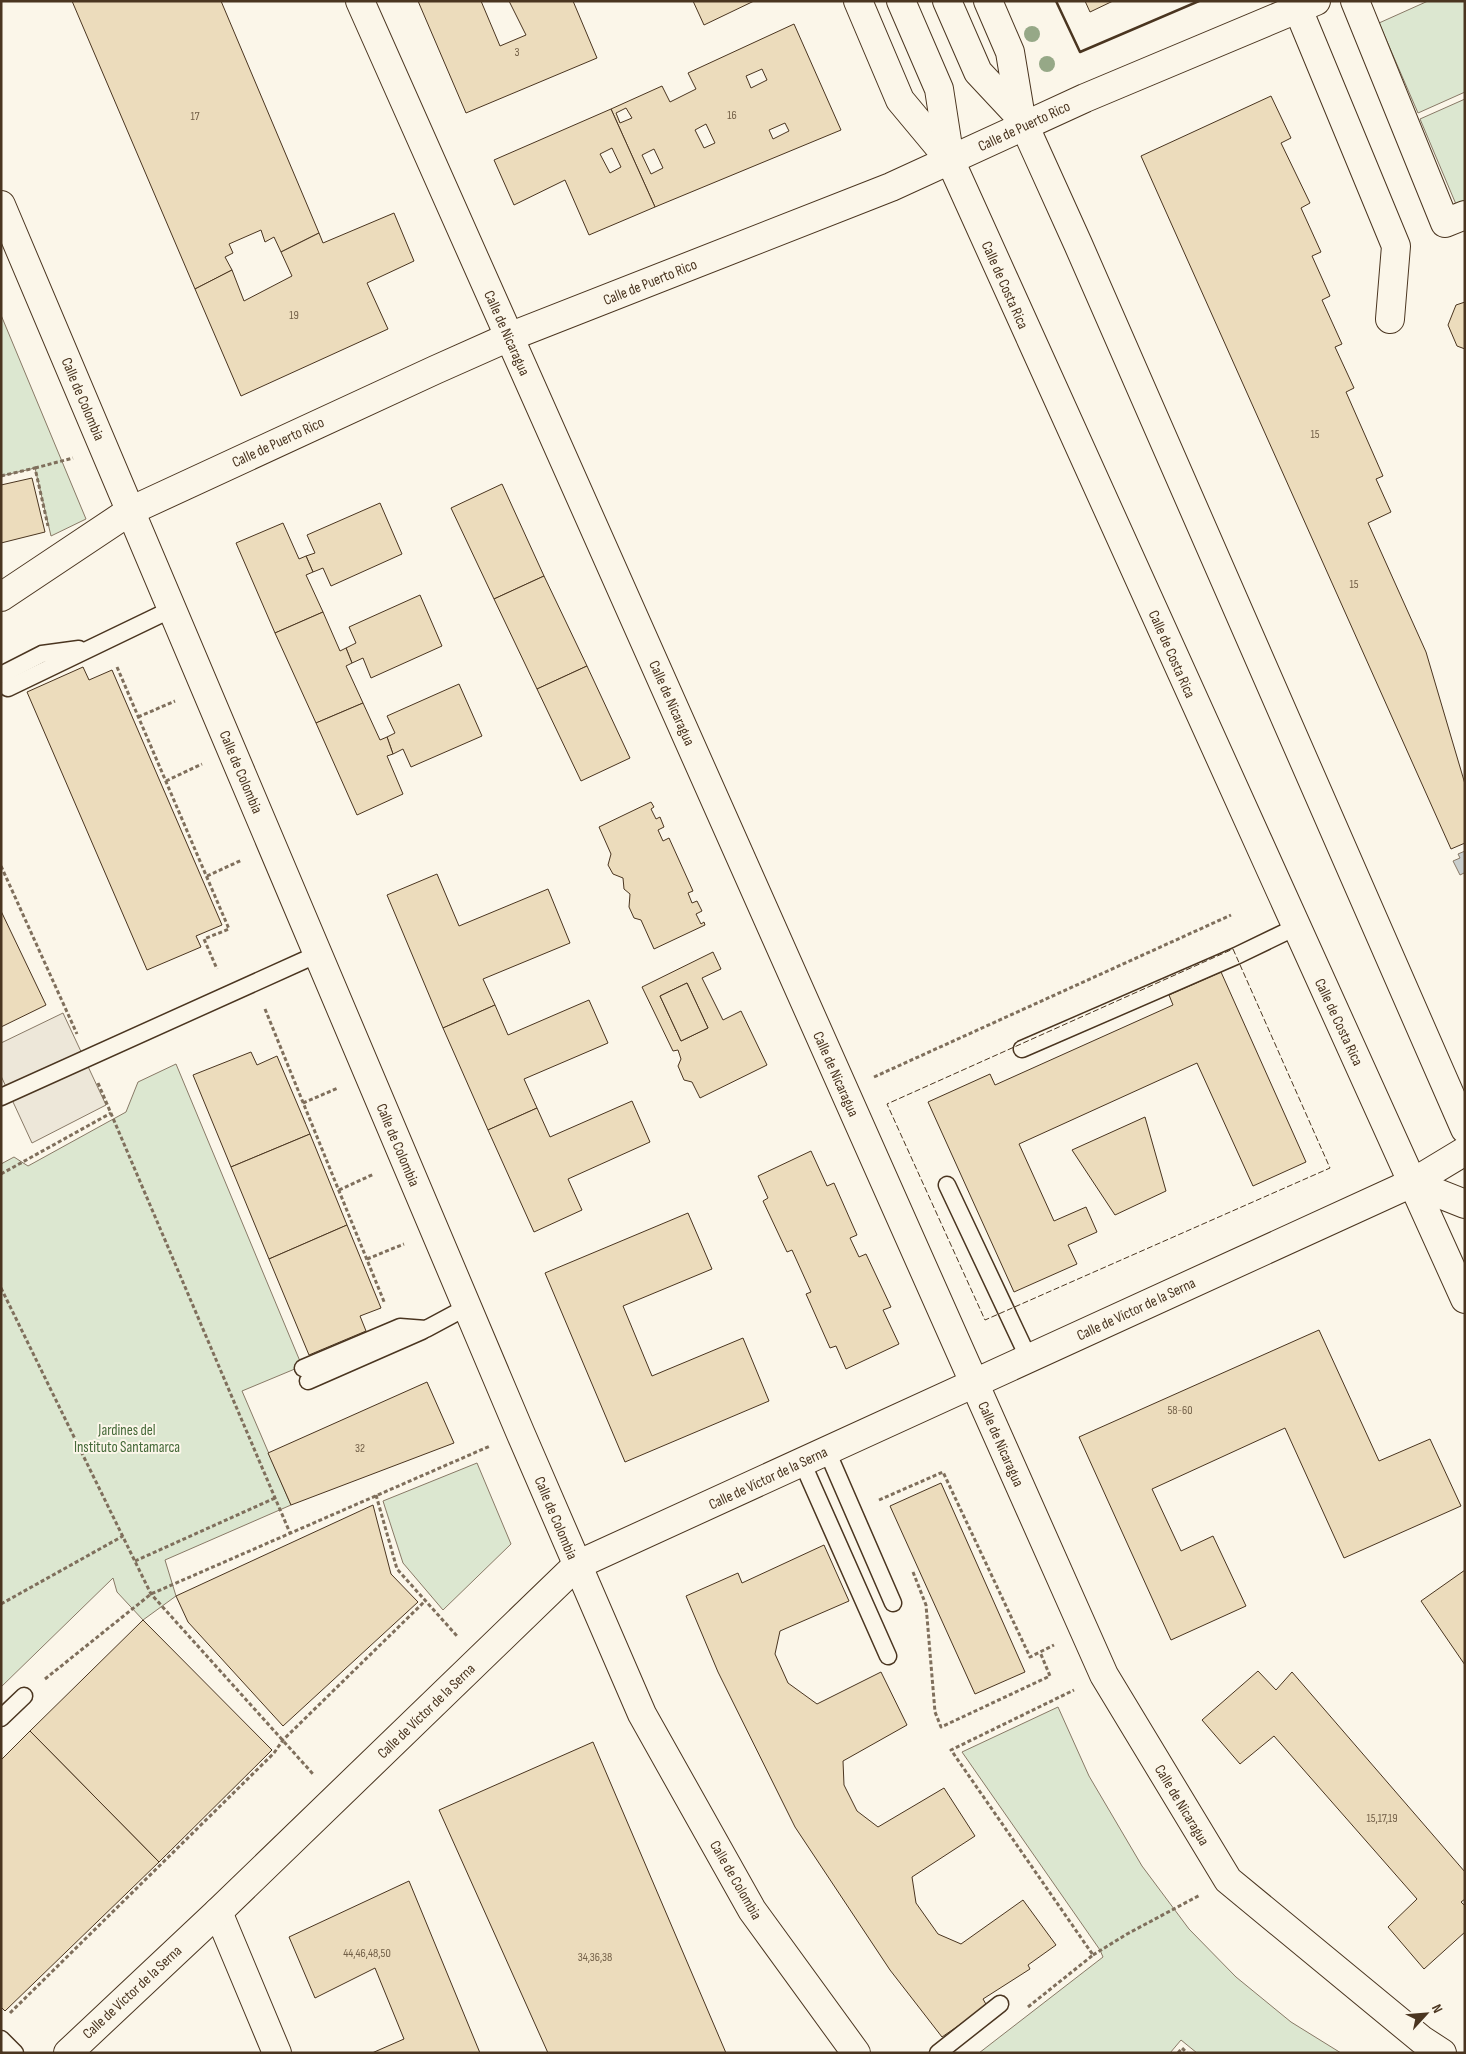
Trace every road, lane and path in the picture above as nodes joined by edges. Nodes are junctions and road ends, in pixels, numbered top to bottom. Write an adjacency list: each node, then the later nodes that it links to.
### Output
1 (360, 1): 13 (street, Calle de Nicaragua)
2 (858, 1): 9 (street)
3 (901, 1): 9 (street, Calle de Costa Rica)
4 (947, 1): 8 (street)
5 (988, 1): 8 (street)
6 (1355, 1): 11 (street)
7 (1307, 5): 8 (street, Calle de Puerto Rico); 12 (street)
8 (1022, 122): 9 (street, Calle de Puerto Rico); 36 (street)
9 (950, 160): 13 (street, Calle de Puerto Rico); 27 (street, Calle de Costa Rica)
10 (1, 205): 15 (street, Calle de Colombia)
11 (1465, 214)
12 (1390, 319)
13 (509, 337): 15 (street, Calle de Puerto Rico); 33 (street, Calle de Nicaragua)
14 (1, 476): 16 (path)
15 (130, 511): 16 (street, Calle de Puerto Rico); 18 (street, Calle de Colombia)
16 (56, 561): 17 (street, Calle de Puerto Rico)
17 (1, 597)
18 (172, 609): 20 (lane); 21 (street, Calle de Colombia)
19 (108, 668): 22 (path)
20 (5, 682)
21 (206, 688): 22 (path); 23 (street, Calle de Colombia)
22 (138, 717): 24 (path)
23 (232, 750): 24 (path); 28 (street, Calle de Colombia)
24 (166, 781): 30 (path)
25 (1, 866): 32 (path)
26 (1231, 915): 33 (path)
27 (1296, 927): 31 (lane); 40 (street, Calle de Costa Rica)
28 (318, 954): 29 (lane); 38 (street, Calle de Colombia)
29 (254, 983): 30 (lane); 42 (path)
30 (229, 994): 32 (lane)
31 (1022, 1049)
32 (88, 1058): 34 (lane); 35 (path)
33 (844, 1091): 52 (street, Calle de Nicaragua)
34 (1, 1097)
35 (111, 1113): 39 (path); 57 (path)
36 (1465, 1129)
37 (1465, 1151): 40 (street, Calle de Víctor de la Serna)
38 (405, 1160): 42 (path); 44 (street, Calle de Colombia)
39 (1, 1174)
40 (1412, 1183): 43 (street); 47 (street, Calle de Costa Rica); 51 (street, Calle de Víctor de la Serna)
41 (947, 1185): 51 (lane)
42 (339, 1190): 45 (path)
43 (1465, 1204)
44 (435, 1231): 45 (path); 48 (street, Calle de Colombia)
45 (367, 1259): 50 (path)
46 (1, 1288): 60 (path)
47 (1465, 1299)
48 (467, 1306): 49 (lane); 53 (street, Calle de Colombia)
49 (426, 1329): 50 (lane); 50 (lane)
50 (377, 1336)
51 (1029, 1359): 52 (street, Calle de Víctor de la Serna)
52 (974, 1384): 54 (street, Calle de Víctor de la Serna); 68 (street, Calle de Nicaragua)
53 (520, 1432): 56 (path); 62 (street, Calle de Colombia)
54 (827, 1451): 55 (street, Calle de Víctor de la Serna); 66 (lane)
55 (802, 1462): 62 (street, Calle de Víctor de la Serna); 70 (lane)
56 (376, 1495): 59 (path); 65 (path)
57 (275, 1498): 59 (path); 61 (path)
58 (876, 1501): 69 (path)
59 (290, 1533): 64 (path)
60 (123, 1536): 61 (path); 67 (path)
61 (135, 1560): 64 (path)
62 (577, 1566): 71 (street, Calle de Víctor de la Serna); 87 (street, Calle de Colombia)
63 (912, 1571): 69 (path)
64 (151, 1594): 73 (path); 75 (path)
65 (424, 1602): 71 (path); 75 (path)
66 (893, 1602)
67 (1, 1604)
68 (1084, 1630): 69 (path); 72 (street, Calle de Nicaragua)
69 (1040, 1652)
70 (888, 1656)
71 (479, 1660): 76 (street, Calle de Víctor de la Serna)
72 (1104, 1675): 79 (path); 91 (street, Calle de Nicaragua)
73 (24, 1696): 74 (lane)
74 (1, 1718)
75 (283, 1740): 76 (path); 82 (path)
76 (335, 1798): 78 (street, Calle de Víctor de la Serna)
77 (1174, 1910): 79 (path)
78 (218, 1912): 85 (street, Calle de Víctor de la Serna); 86 (street)
79 (1093, 1955): 81 (path)
80 (1000, 2004): 88 (lane)
81 (1023, 2011)
82 (8, 2015)
83 (1, 2039): 84 (lane)
84 (15, 2053)
85 (68, 2053)
86 (277, 2053)
87 (856, 2053)
88 (938, 2053)
89 (1178, 2053): 90 (path)
90 (1187, 2053)
91 (1442, 2053)

